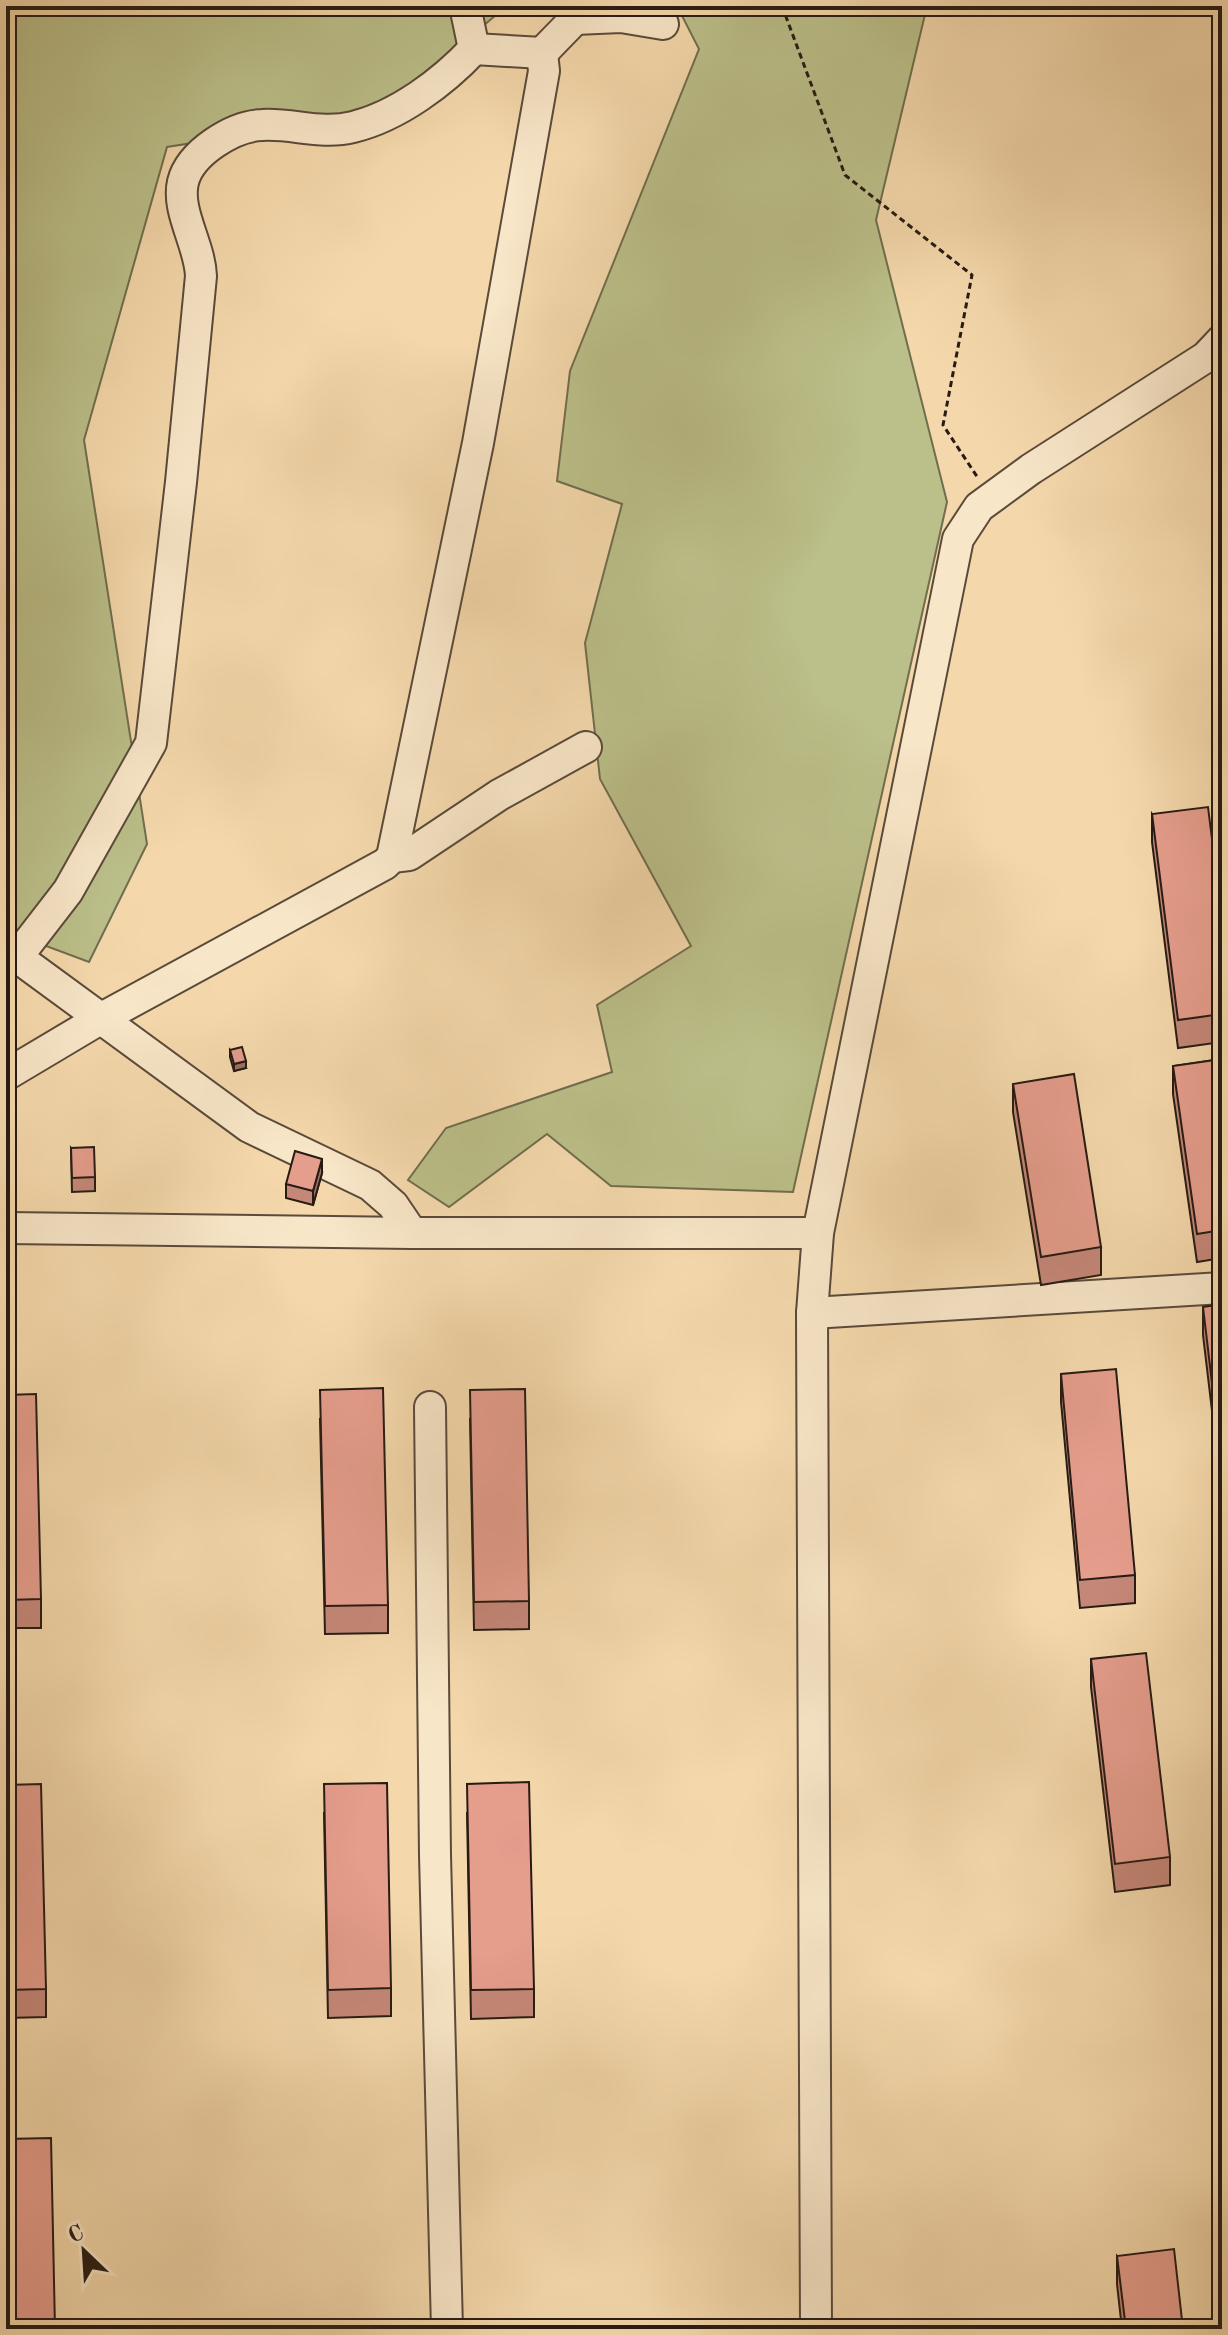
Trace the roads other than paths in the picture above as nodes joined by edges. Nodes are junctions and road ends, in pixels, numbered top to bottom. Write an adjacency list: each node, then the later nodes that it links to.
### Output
1 (465, 6): 4 (street)
2 (575, 12): 3 (street); 5 (street)
3 (663, 24)
4 (474, 49): 5 (street); 9 (street)
5 (542, 53): 8 (street)
6 (1222, 340): 14 (street)
7 (586, 747): 8 (street)
8 (392, 857): 10 (street)
9 (11, 956): 10 (street)
10 (100, 1019): 11 (street); 13 (street)
11 (6, 1075)
12 (6, 1228): 13 (street)
13 (412, 1233): 14 (street)
14 (818, 1233): 16 (street)
15 (1222, 1288): 16 (street)
16 (812, 1313): 19 (street)
17 (430, 1407): 18 (street)
18 (447, 2329)
19 (816, 2329)

